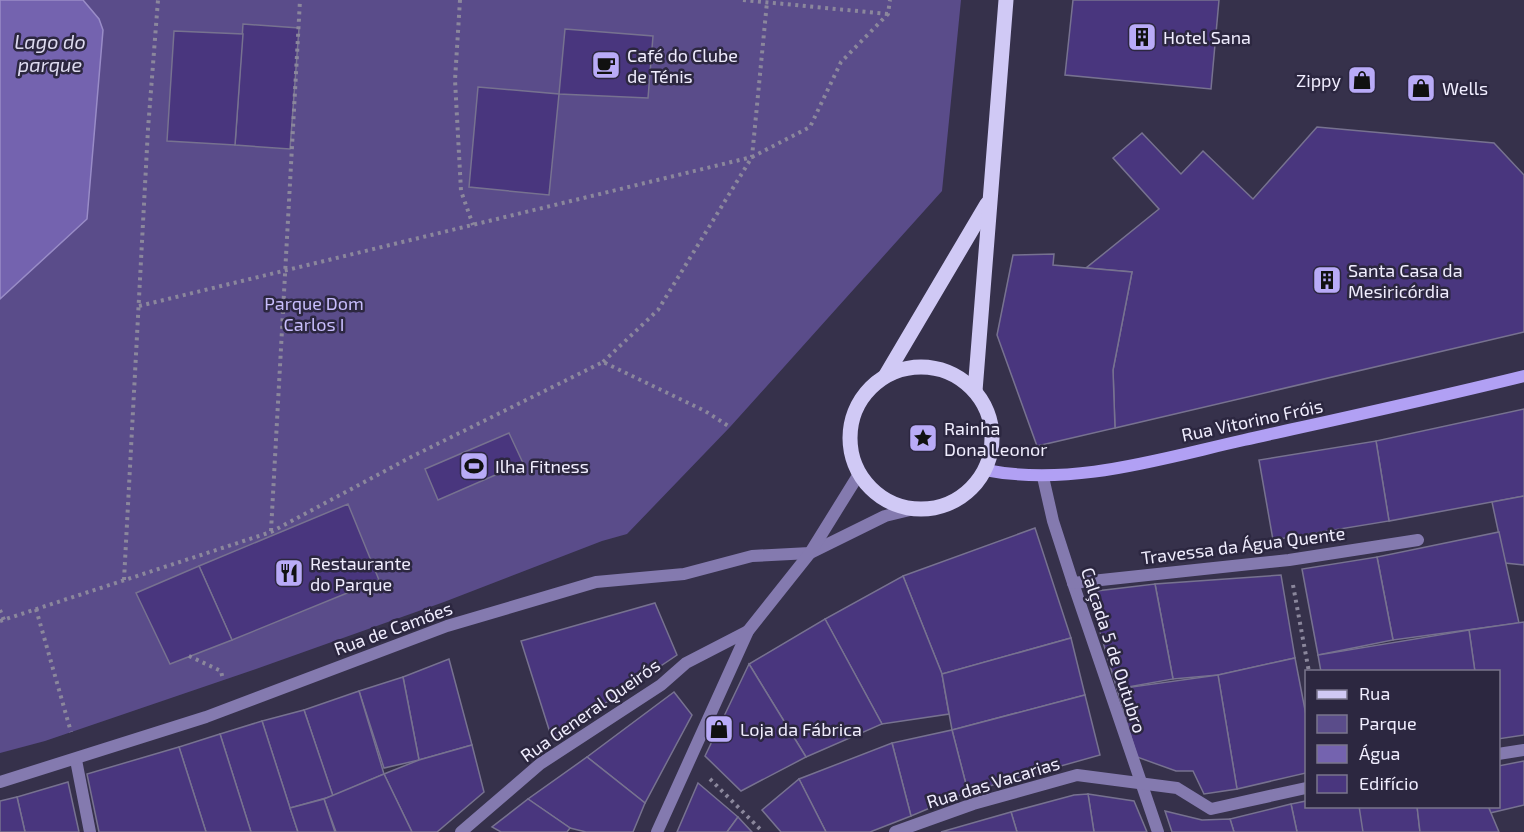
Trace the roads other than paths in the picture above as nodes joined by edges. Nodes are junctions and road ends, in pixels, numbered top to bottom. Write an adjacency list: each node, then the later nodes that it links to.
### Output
1 (1006, 0): 2 (main road)
2 (990, 199): 3 (main road); 5 (main road)
3 (886, 375): 5 (main road); 7 (main road)
4 (1524, 376): 8 (main road, Rua Vitorino Fróis)
5 (975, 391): 6 (main road)
6 (985, 470): 8 (main road, Rua Vitorino Fróis); 9 (main road)
7 (859, 474): 9 (main road); 11 (street)
8 (1043, 477): 12 (street, Calçada 5 de Outubro)
9 (914, 509): 11 (street)
10 (1418, 540): 12 (street, Travessa da Água Quente)
11 (810, 553): 13 (street); 16 (street, Rua de Camões)
12 (1073, 583): 18 (street, Calçada 5 de Outubro)
13 (748, 631): 21 (street, Rua General Queirós); 22 (street)
14 (1524, 750): 15 (street)
15 (1500, 754)
16 (75, 760): 17 (street, Rua de Camões); 20 (street)
17 (0, 782)
18 (1139, 784): 19 (street, Rua das Vacarias); 23 (street, Rua das Vacarias); 24 (street, Calçada 5 de Outubro)
19 (1305, 788)
20 (90, 832)
21 (461, 832)
22 (657, 832)
23 (895, 832)
24 (1158, 832)

